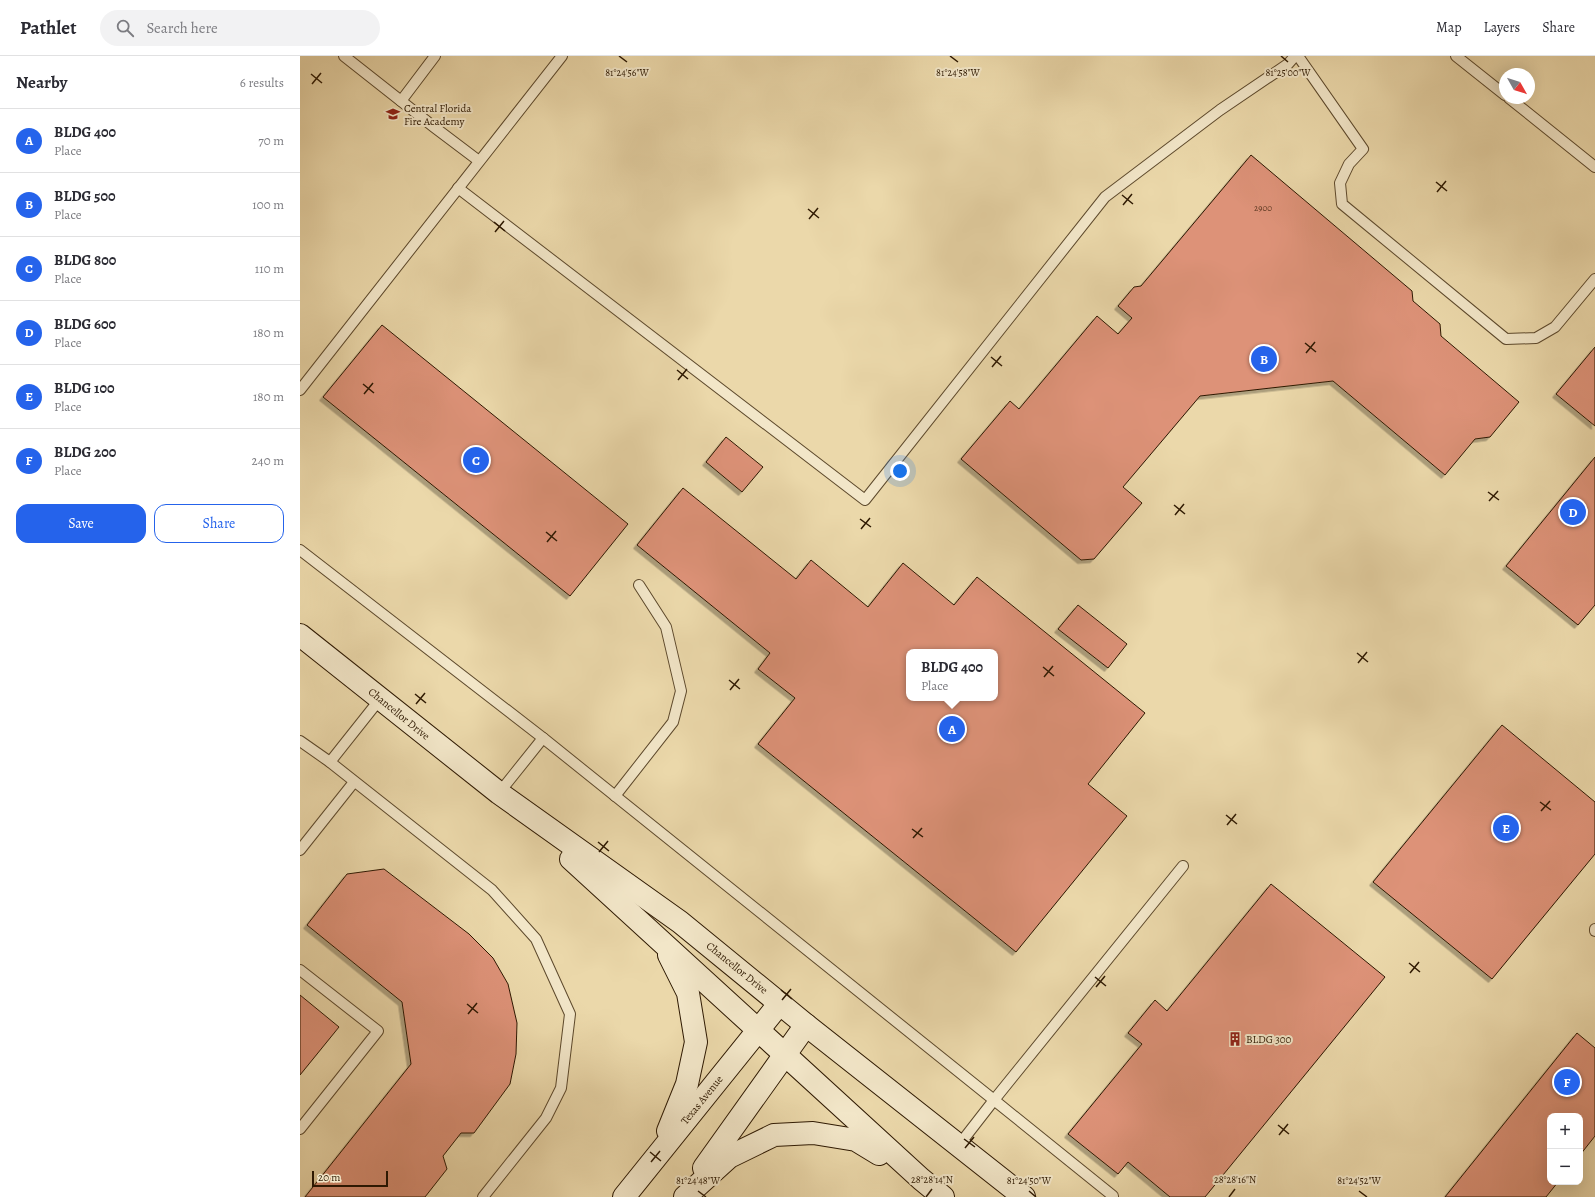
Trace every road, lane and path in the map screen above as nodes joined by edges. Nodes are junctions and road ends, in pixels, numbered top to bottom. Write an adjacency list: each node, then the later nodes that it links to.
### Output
1 (344, 56): 8 (lane)
2 (435, 56): 8 (lane)
3 (562, 56): 10 (lane)
4 (1295, 56): 12 (lane)
5 (1298, 56): 13 (lane)
6 (1456, 56): 7 (lane)
7 (1499, 90)
8 (401, 101): 10 (lane)
9 (1516, 104): 11 (lane)
10 (479, 161): 12 (lane)
11 (1595, 167)
12 (458, 188): 14 (lane)
13 (1595, 279)
14 (300, 390)
15 (300, 550): 19 (lane)
16 (639, 585): 24 (lane)
17 (300, 635): 18 (street, Chancellor Drive)
18 (380, 699): 21 (lane); 23 (street, Chancellor Drive)
19 (542, 738): 23 (lane); 24 (lane)
20 (300, 741): 21 (lane)
21 (330, 762): 22 (lane)
22 (354, 782): 25 (lane); 38 (lane)
23 (499, 793): 27 (street, Chancellor Drive); 29 (street, Chancellor Drive)
24 (615, 796): 33 (lane)
25 (300, 850)
26 (1182, 866): 33 (lane)
27 (663, 942): 31 (street, Chancellor Drive); 36 (street)
28 (300, 970): 34 (lane)
29 (780, 1003): 30 (street, Chancellor Drive); 31 (street, Texas Avenue)
30 (806, 1025): 32 (street); 35 (street, Chancellor Drive)
31 (758, 1031): 32 (street, Chancellor Drive); 36 (street, Texas Avenue)
32 (784, 1056): 37 (street, Chancellor Drive); 40 (street)
33 (994, 1100): 35 (lane); 43 (lane)
34 (300, 1129)
35 (959, 1145): 42 (street, Chancellor Drive)
36 (660, 1153): 39 (street, Texas Avenue)
37 (921, 1179): 40 (street); 41 (street, Chancellor Drive)
38 (483, 1197)
39 (624, 1197)
40 (684, 1197)
41 (943, 1197)
42 (1024, 1197)
43 (1113, 1197)

